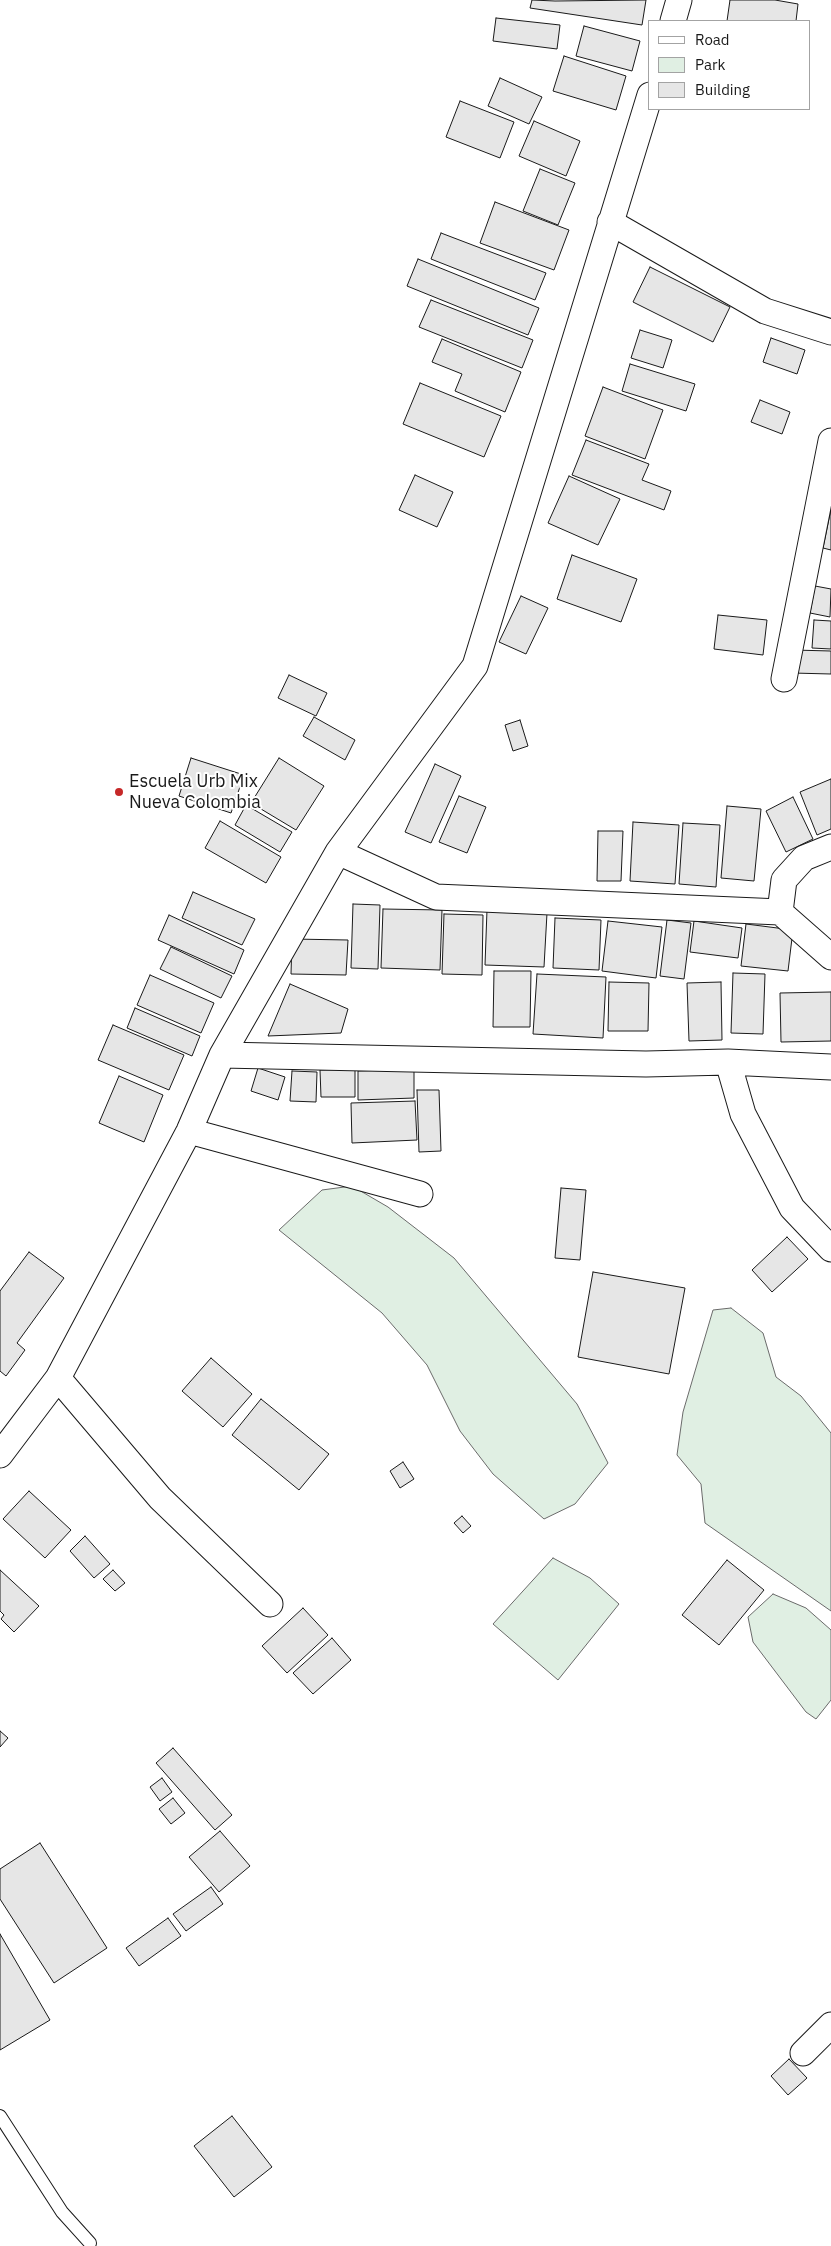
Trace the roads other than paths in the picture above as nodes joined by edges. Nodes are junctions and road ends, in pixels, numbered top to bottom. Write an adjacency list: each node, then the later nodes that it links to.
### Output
1 (679, 0): 2 (street)
2 (672, 20)
3 (648, 101): 4 (street)
4 (610, 222): 5 (street); 9 (street)
5 (831, 332)
6 (831, 441): 7 (street)
7 (784, 679)
8 (831, 847): 10 (street)
9 (338, 852): 10 (street); 12 (street)
10 (780, 912): 11 (street)
11 (831, 957)
12 (222, 1054): 13 (street); 15 (street)
13 (728, 1062): 14 (street); 17 (street)
14 (831, 1067)
15 (189, 1131): 16 (street); 18 (street)
16 (420, 1194)
17 (831, 1248)
18 (58, 1378): 19 (street); 20 (street)
19 (0, 1455)
20 (270, 1604)
21 (831, 2025): 22 (street)
22 (803, 2053)
23 (0, 2116): 24 (lane)
24 (90, 2243)

